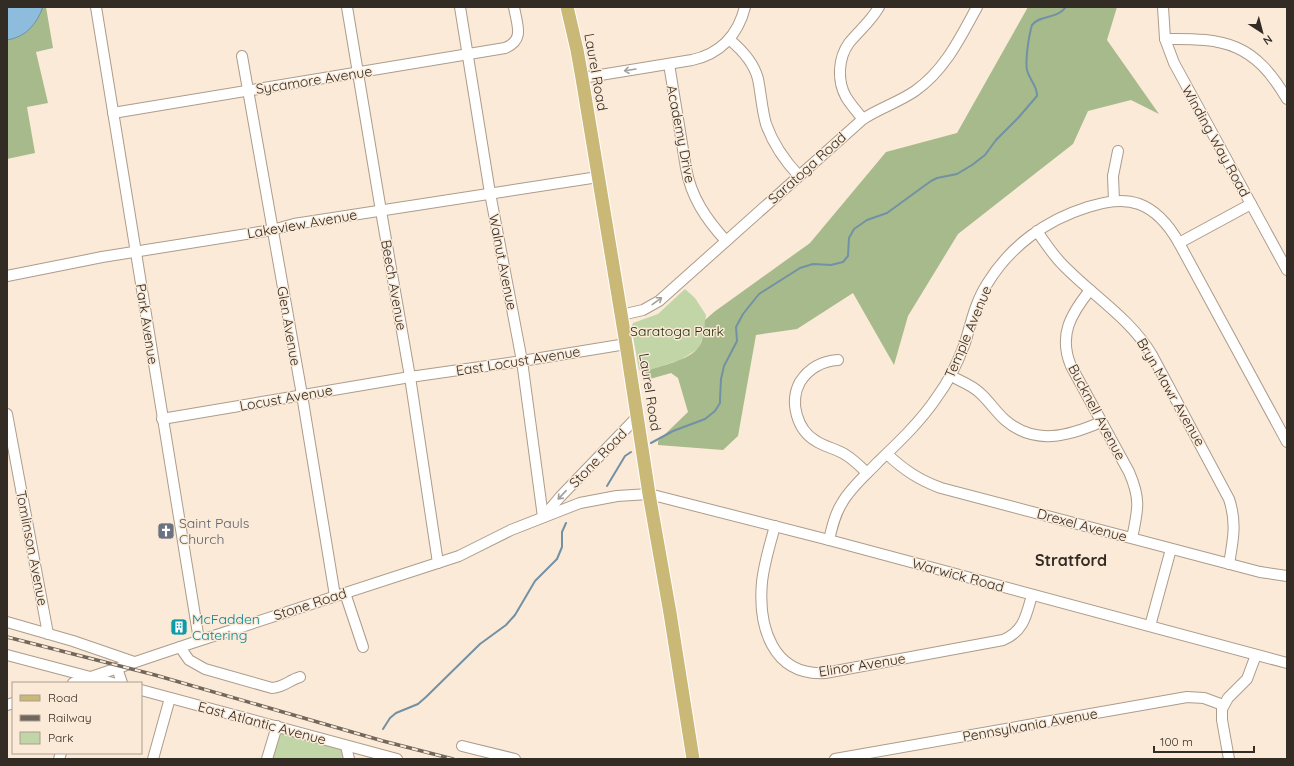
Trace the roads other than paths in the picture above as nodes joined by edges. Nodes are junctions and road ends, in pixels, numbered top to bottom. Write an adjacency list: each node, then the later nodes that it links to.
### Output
1 (96, 7): 19 (street, Park Avenue)
2 (347, 7): 15 (street, Beech Avenue)
3 (460, 7): 12 (street, Walnut Avenue)
4 (514, 7): 12 (street, Sycamore Avenue)
5 (567, 7): 16 (main road, Laurel Road)
6 (744, 7): 11 (street)
7 (879, 7): 20 (street)
8 (977, 7): 20 (street, Saratoga Road)
9 (1163, 7): 10 (street, Winding Way Road)
10 (1165, 39): 18 (street); 26 (street, Winding Way Road)
11 (730, 40): 14 (street); 22 (street)
12 (467, 55): 15 (street, Sycamore Avenue); 24 (street, Walnut Avenue)
13 (242, 56): 17 (street, Glen Avenue)
14 (669, 64): 16 (street, one-way to 16); 30 (street, Academy Drive)
15 (358, 73): 17 (street, Sycamore Avenue); 27 (street, Beech Avenue)
16 (582, 78): 23 (main road, Laurel Road)
17 (248, 91): 19 (street, Sycamore Avenue); 28 (street, Glen Avenue)
18 (1287, 99)
19 (113, 112): 32 (street, Park Avenue)
20 (863, 119): 22 (street, Saratoga Road)
21 (1118, 151): 25 (street)
22 (798, 176): 30 (street, Saratoga Road)
23 (598, 177): 24 (street, Lakeview Avenue); 36 (main road, Laurel Road)
24 (490, 193): 27 (street, Lakeview Avenue); 39 (street, Walnut Avenue)
25 (1114, 201): 29 (street, Temple Avenue); 31 (street, Temple Avenue)
26 (1251, 204): 31 (street); 33 (street, Winding Way Road)
27 (381, 210): 28 (street, Lakeview Avenue); 41 (street, Beech Avenue)
28 (272, 230): 32 (street, Lakeview Avenue); 42 (street, Glen Avenue)
29 (1037, 231): 35 (street, Bryn Mawr Avenue); 40 (street, Temple Avenue)
30 (726, 241): 36 (street, Saratoga Road, one-way to 30)
31 (1179, 243): 47 (street, Temple Avenue)
32 (136, 251): 34 (street, Lakeview Avenue); 45 (street, Park Avenue)
33 (1287, 270)
34 (7, 276)
35 (1090, 290): 46 (street, Bucknell Avenue); 58 (street, Bryn Mawr Avenue)
36 (621, 315): 37 (main road, Laurel Road)
37 (626, 344): 39 (street, East Locust Avenue); 44 (main road, Laurel Road)
38 (838, 360): 49 (street)
39 (522, 361): 41 (street, East Locust Avenue); 52 (street, Walnut Avenue)
40 (950, 376): 46 (street); 48 (street, Temple Avenue)
41 (410, 377): 42 (street, Locust Avenue); 57 (street, Beech Avenue)
42 (302, 395): 45 (street, Locust Avenue); 62 (street, Glen Avenue)
43 (7, 414): 65 (street, Tomlinson Avenue)
44 (637, 417): 50 (main road, Laurel Road); 52 (street, Stone Road, one-way to 52)
45 (162, 419): 66 (street, Park Avenue)
46 (1101, 422): 54 (street, Bucknell Avenue)
47 (1287, 442)
48 (887, 454): 49 (street, Temple Avenue); 54 (street, Drexel Avenue)
49 (867, 473): 55 (street, Temple Avenue)
50 (649, 494): 51 (street, Warwick Road); 53 (street, Warwick Road); 91 (main road, Laurel Road)
51 (627, 495): 52 (street, Stone Road)
52 (543, 517): 57 (street, Stone Road)
53 (775, 526): 55 (street, Warwick Road); 61 (street, Elinor Avenue)
54 (1132, 538): 56 (street, Drexel Avenue)
55 (829, 540): 61 (street, Warwick Road)
56 (1171, 549): 58 (street, Drexel Avenue); 64 (street)
57 (438, 563): 60 (street, Stone Road)
58 (1229, 564): 59 (street, Drexel Avenue)
59 (1287, 576)
60 (345, 592): 62 (street, Stone Road); 68 (street)
61 (1032, 595): 64 (street, Warwick Road)
62 (335, 596): 66 (street, Stone Road)
63 (7, 622): 65 (street)
64 (1150, 626): 70 (street, Warwick Road)
65 (48, 634): 71 (street)
66 (199, 640): 67 (street, Stone Road)
67 (180, 647): 71 (street, Stone Road); 75 (street)
68 (363, 647)
69 (7, 655): 74 (street)
70 (1256, 655): 72 (street, Warwick Road); 81 (street)
71 (134, 662): 73 (street, Stone Road)
72 (1287, 663)
73 (118, 668): 74 (street, Stone Road); 78 (street)
74 (91, 677): 76 (street, Stone Road); 77 (street)
75 (300, 677)
76 (78, 682)
77 (108, 682)
78 (122, 682)
79 (142, 690): 80 (street, East Atlantic Avenue)
80 (170, 698): 82 (street, East Atlantic Avenue); 86 (street)
81 (1224, 706): 85 (street, Pennsylvania Avenue); 93 (street)
82 (277, 726): 83 (street, East Atlantic Avenue); 87 (street)
83 (346, 746): 88 (street); 89 (street, East Atlantic Avenue)
84 (462, 746): 90 (street)
85 (849, 758): 92 (street, Pennsylvania Avenue)
86 (153, 759)
87 (267, 759)
88 (349, 759)
89 (397, 759)
90 (515, 759)
91 (693, 759)
92 (835, 759)
93 (1229, 759)

